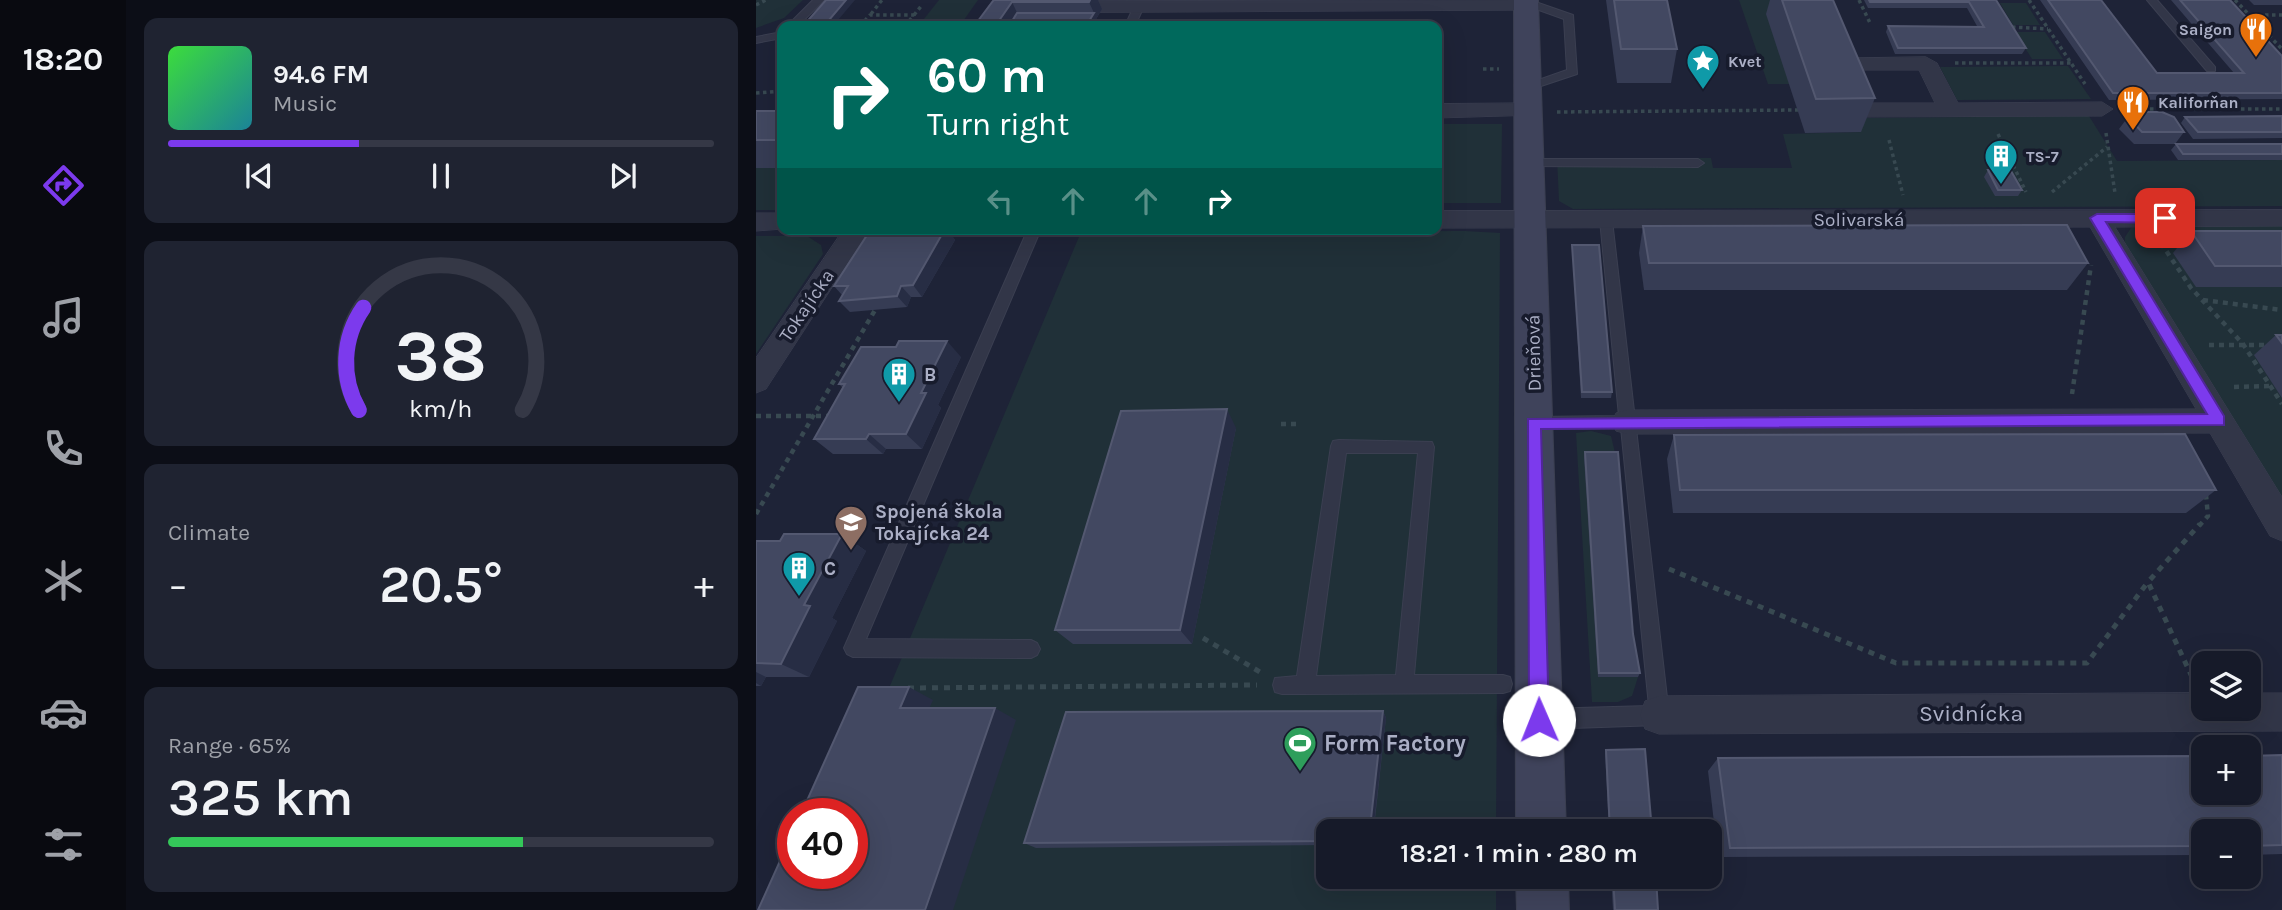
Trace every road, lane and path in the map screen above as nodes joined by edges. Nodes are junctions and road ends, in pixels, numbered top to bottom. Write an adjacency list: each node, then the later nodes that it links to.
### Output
1 (766, 0): 9 (path)
2 (819, 0): 17 (lane)
3 (882, 0): 12 (path)
4 (1859, 0): 22 (path)
5 (2152, 0): 31 (lane)
6 (2235, 0): 14 (path)
7 (1405, 3): 8 (street); 11 (street)
8 (1526, 3): 34 (street, Drieňová)
9 (756, 5)
10 (922, 5): 13 (path)
11 (1139, 6): 20 (street); 21 (lane)
12 (870, 15): 13 (path); 18 (path)
13 (915, 15): 19 (path)
14 (2250, 15): 15 (path); 27 (path)
15 (2282, 15)
16 (2007, 19): 23 (path)
17 (797, 21)
18 (865, 21)
19 (910, 21)
20 (988, 21)
21 (1132, 21)
22 (1870, 23)
23 (2049, 29)
24 (777, 36): 25 (lane)
25 (756, 40)
26 (1847, 44): 29 (street)
27 (2282, 49)
28 (1926, 63): 29 (street); 30 (path); 41 (street)
29 (1856, 64): 40 (street)
30 (2071, 64)
31 (2211, 69)
32 (777, 91): 33 (path)
33 (756, 93)
34 (1528, 98): 37 (street); 45 (street, Drieňová)
35 (2102, 109): 36 (path); 41 (street)
36 (2282, 109)
37 (1442, 110)
38 (1798, 110): 42 (path)
39 (1852, 110): 40 (street)
40 (1877, 110): 41 (street)
41 (1959, 110): 47 (path)
42 (1573, 112)
43 (1889, 140): 48 (path)
44 (2108, 146): 49 (path)
45 (1530, 163): 46 (lane); 53 (street, Drieňová)
46 (1698, 163)
47 (2028, 197)
48 (1903, 198)
49 (2044, 199)
50 (2146, 218): 51 (street, Solivarská); 56 (street, Solivarská); 60 (path)
51 (2282, 218)
52 (1442, 220): 53 (street, Solivarská)
53 (1531, 220): 54 (street, Solivarská); 74 (street, Drieňová)
54 (1606, 220): 56 (street, Solivarská); 73 (lane)
55 (777, 221): 57 (street)
56 (2104, 221): 65 (street); 71 (path)
57 (756, 222)
58 (853, 235): 66 (street, Tokajícka)
59 (1032, 235): 83 (lane)
60 (2203, 300): 62 (path); 63 (path)
61 (875, 310): 69 (path)
62 (2282, 310)
63 (2243, 344): 64 (path); 65 (path); 67 (path)
64 (2278, 345)
65 (2174, 346): 72 (street)
66 (756, 381)
67 (2282, 404)
68 (756, 416): 69 (path)
69 (813, 416): 70 (path); 78 (path)
70 (840, 416)
71 (2072, 421): 72 (street); 73 (street)
72 (2218, 421): 79 (street)
73 (1626, 422): 74 (lane); 80 (lane)
74 (1534, 423): 92 (street, Drieňová)
75 (1281, 424): 76 (path)
76 (1300, 424)
77 (2205, 489): 81 (path)
78 (756, 514)
79 (2282, 526)
80 (1642, 558): 81 (path); 91 (lane)
81 (2148, 582): 84 (path)
82 (1203, 638): 87 (path)
83 (1031, 649)
84 (2191, 673)
85 (1404, 684): 86 (lane); 88 (lane); 88 (lane)
86 (1503, 684)
87 (1282, 685): 88 (lane); 89 (path)
88 (1305, 685)
89 (908, 688)
90 (2282, 712): 91 (street, Svidnícka)
91 (1659, 715): 92 (lane)
92 (1539, 720): 93 (street, Drieňová)
93 (1541, 819)
94 (1542, 889): 95 (street)
95 (1543, 910)

